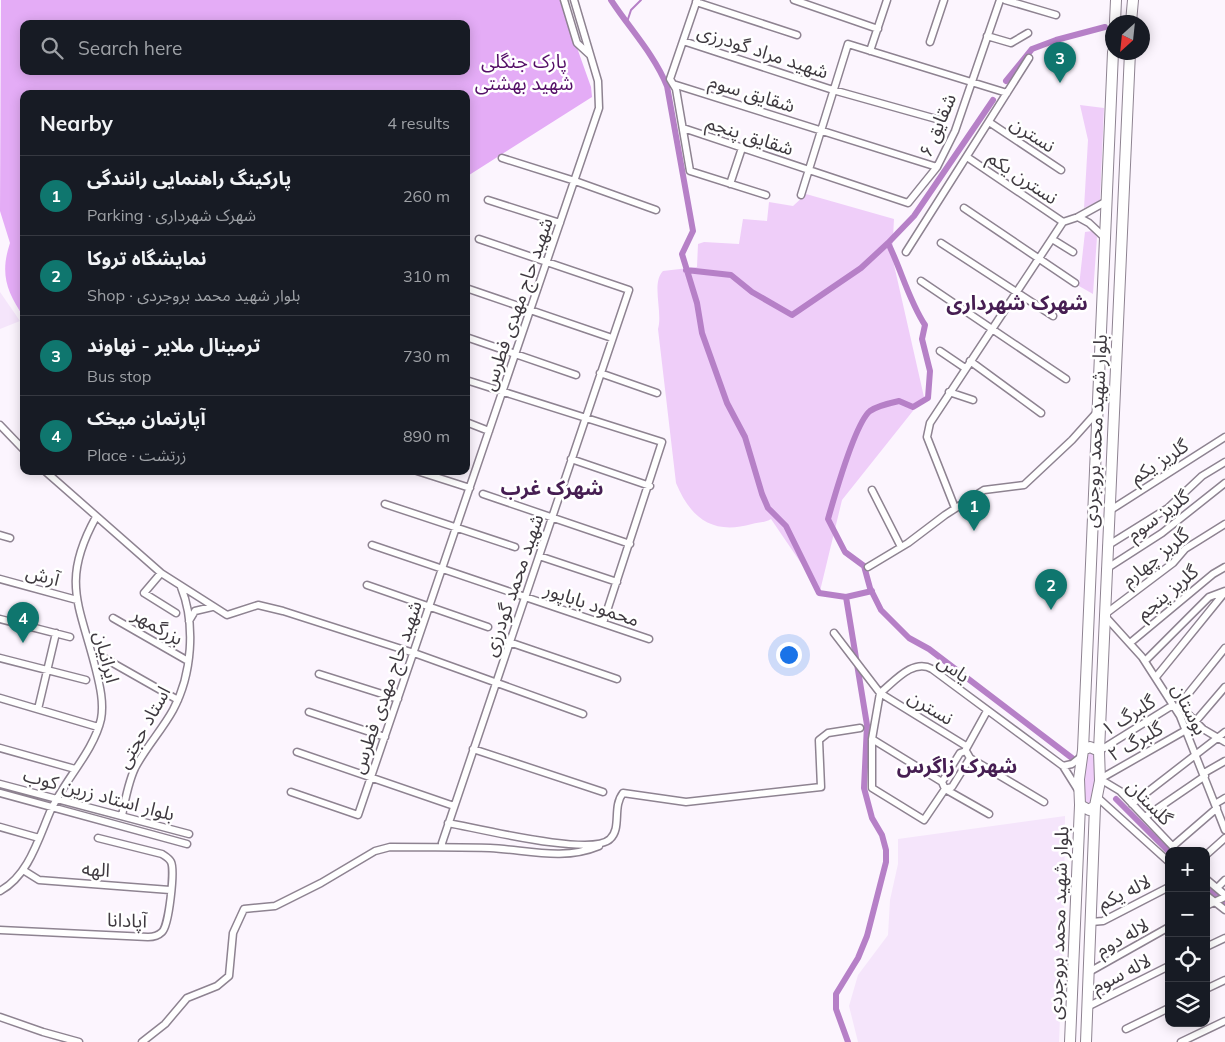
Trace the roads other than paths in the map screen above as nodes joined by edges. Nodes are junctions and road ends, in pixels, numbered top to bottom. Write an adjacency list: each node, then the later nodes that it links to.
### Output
1 (564, 0): 22 (street)
2 (574, 0): 22 (street, شهید حاج مهدی فطرس)
3 (794, 0): 11 (street)
4 (887, 0): 15 (street)
5 (944, 0): 20 (street)
6 (1000, 0): 18 (street, شقایق ۶)
7 (1005, 0): 12 (street)
8 (1116, 0): 13 (highway)
9 (1133, 0): 14 (highway)
10 (696, 1): 17 (street); 19 (street)
11 (808, 2): 15 (street)
12 (1056, 14)
13 (1115, 15)
14 (1132, 15)
15 (878, 29): 21 (street)
16 (1028, 33): 18 (street)
17 (797, 35)
18 (987, 36): 26 (street, شقایق ۶)
19 (683, 41): 27 (street); 28 (street, شهید مراد گودرزی)
20 (930, 42)
21 (870, 51): 26 (street); 28 (street)
22 (590, 56): 40 (street, شهید حاج مهدی فطرس)
23 (1029, 58): 29 (street)
24 (1113, 60): 45 (highway, بلوار شهید محمد بروجردی)
25 (1130, 60): 100 (highway, بلوار شهید محمد بروجردی)
26 (971, 81): 29 (street); 37 (street, شقایق ۶)
27 (673, 84): 32 (street); 33 (street, شقایق سوم)
28 (834, 90): 30 (street, شهید مراد گودرزی); 33 (street)
29 (1007, 93): 31 (street)
30 (940, 120)
31 (988, 122): 35 (street); 39 (street, نسترن)
32 (683, 128): 34 (street, شقایق پنجم); 41 (street)
33 (821, 130): 37 (street, شقایق سوم); 38 (street)
34 (742, 148): 38 (street, شقایق پنجم); 41 (street)
35 (966, 157): 50 (street, نسترن یکم); 56 (street)
36 (502, 158): 40 (street)
37 (937, 167): 46 (street, شقایق ۶)
38 (808, 170): 43 (street); 46 (street, شقایق پنجم)
39 (1061, 170)
40 (575, 181): 48 (street); 51 (street, شهید حاج مهدی فطرس)
41 (730, 184): 42 (street)
42 (766, 195)
43 (801, 195)
44 (488, 200): 51 (street)
45 (1107, 200): 49 (street); 54 (highway, بلوار شهید محمد بروجردی)
46 (908, 202)
47 (964, 208): 58 (street)
48 (656, 210)
49 (1078, 217): 50 (street); 54 (street)
50 (1062, 222): 53 (street)
51 (560, 224): 59 (street, شهید حاج مهدی فطرس)
52 (479, 239): 59 (street)
53 (1052, 239): 57 (street); 58 (street)
54 (1106, 239): 81 (highway, بلوار شهید محمد بروجردی)
55 (941, 243): 63 (street)
56 (906, 252)
57 (1073, 252)
58 (1038, 259): 61 (street); 63 (street)
59 (547, 262): 64 (street, شهید حاج مهدی فطرس); 68 (street, شهید محمد گودرزی)
60 (921, 282): 66 (street)
61 (1075, 283)
62 (470, 289): 64 (street)
63 (1016, 292): 65 (street); 66 (street)
64 (531, 310): 68 (street); 70 (street, شهید حاج مهدی فطرس)
65 (1053, 316)
66 (992, 327): 71 (street); 75 (street)
67 (470, 338): 70 (street)
68 (612, 338): 73 (street, شهید محمد گودرزی)
69 (940, 351): 72 (street)
70 (516, 353): 74 (street); 77 (street, شهید حاج مهدی فطرس)
71 (970, 361): 72 (street); 82 (street)
72 (965, 368): 78 (street)
73 (600, 374): 79 (street); 83 (street, شهید محمد گودرزی)
74 (576, 375)
75 (1066, 379)
76 (470, 381): 77 (street)
77 (503, 392): 83 (street); 86 (street, شهید حاج مهدی فطرس)
78 (949, 392): 80 (street); 99 (street)
79 (657, 393)
80 (972, 400)
81 (1098, 410): 99 (street); 174 (highway, بلوار شهید محمد بروجردی)
82 (1041, 413)
83 (586, 417): 89 (street, شهید محمد گودرزی); 94 (street)
84 (470, 423): 86 (street)
85 (0, 424): 88 (street)
86 (489, 430): 95 (street, شهید حاج مهدی فطرس)
87 (1225, 436): 100 (street, گلریز یکم)
88 (20, 446)
89 (571, 460): 94 (street); 102 (street, شهید محمد گودرزی)
90 (1225, 462): 109 (street)
91 (49, 475): 101 (street)
92 (429, 475): 95 (street)
93 (1225, 484): 116 (street, گلریز سوم)
94 (650, 486): 107 (street)
95 (470, 488): 104 (street, شهید حاج مهدی فطرس)
96 (872, 490): 111 (street)
97 (483, 494): 102 (street)
98 (385, 504): 104 (street)
99 (955, 508): 111 (street)
100 (1109, 511): 109 (highway, بلوار شهید محمد بروجردی)
101 (96, 517): 117 (street); 124 (street, ایرانیان)
102 (552, 518): 107 (street); 112 (street, شهید محمد گودرزی)
103 (1225, 524): 128 (street, گلریز چهارم)
104 (457, 526): 110 (street); 115 (street, شهید حاج مهدی فطرس)
105 (0, 535): 106 (street)
106 (10, 538)
107 (630, 544): 119 (street)
108 (372, 545): 115 (street, محمود باباپور)
109 (1107, 546): 116 (highway, بلوار شهید محمد بروجردی)
110 (515, 547)
111 (901, 547): 113 (street)
112 (539, 556): 119 (street); 123 (street, شهید محمد گودرزی)
113 (868, 567)
114 (1225, 567): 139 (street, گلریز پنجم)
115 (442, 568): 123 (street, محمود باباپور); 126 (street, شهید حاج مهدی فطرس)
116 (1106, 569): 128 (highway, بلوار شهید محمد بروجردی)
117 (161, 572): 121 (street); 127 (street)
118 (0, 579): 124 (street, آرش)
119 (617, 582): 132 (street)
120 (368, 585): 126 (street)
121 (180, 586): 125 (street); 131 (street, استاد حجتی)
122 (1225, 591): 145 (street); 148 (street)
123 (525, 597): 132 (street, محمود باباپور); 138 (street, شهید محمد گودرزی)
124 (77, 600): 163 (street, ایرانیان)
125 (212, 607): 131 (street); 141 (street)
126 (429, 607): 133 (street); 141 (street, شهید حاج مهدی فطرس)
127 (176, 613)
128 (1104, 616): 139 (street, بوستان); 172 (highway, بلوار شهید محمد بروجردی)
129 (112, 618): 144 (street, بزرگمهر)
130 (0, 619): 134 (street)
131 (189, 622): 144 (street, استاد حجتی)
132 (603, 624): 137 (street, محمود باباپور)
133 (488, 627)
134 (56, 633): 136 (street); 146 (street)
135 (834, 633): 153 (street)
136 (70, 637)
137 (649, 639)
138 (509, 642): 149 (street); 151 (street, شهید محمد گودرزی)
139 (1130, 643): 145 (street, بوستان)
140 (1225, 648): 157 (street, گلبرگ ۱)
141 (414, 653): 151 (street); 155 (street, شهید حاج مهدی فطرس)
142 (0, 658): 146 (street)
143 (104, 658): 156 (street)
144 (188, 661): 156 (street, استاد حجتی)
145 (1145, 661): 148 (street, بوستان)
146 (47, 670): 150 (street); 158 (street)
147 (319, 674): 155 (street)
148 (1156, 678): 157 (street, بوستان)
149 (618, 679)
150 (86, 680)
151 (496, 683): 161 (street); 171 (street, شهید محمد گودرزی)
152 (1225, 687): 162 (street)
153 (880, 693): 159 (street, یاس); 168 (street); 170 (street, نسترن)
154 (0, 698): 158 (street)
155 (398, 699): 166 (street, شهید حاج مهدی فطرس)
156 (178, 700): 200 (street, استاد حجتی)
157 (1176, 706): 162 (street); 165 (street, بوستان); 172 (street, گلبرگ ۱)
158 (38, 709): 163 (street)
159 (987, 711): 170 (street); 178 (street, یاس)
160 (309, 712): 166 (street)
161 (583, 714)
162 (1195, 722): 167 (street)
163 (98, 727): 179 (street, ایرانیان)
164 (860, 728): 212 (street)
165 (1186, 730): 175 (street, بوستان); 182 (street, گلبرگ ۲)
166 (385, 737): 181 (street, شهید حاج مهدی فطرس)
167 (1223, 737): 175 (street)
168 (872, 739): 183 (street); 185 (street)
169 (0, 748): 179 (street)
170 (966, 748): 176 (street); 183 (street)
171 (474, 749): 187 (street); 196 (street, شهید محمد گودرزی)
172 (1099, 751): 174 (highway); 182 (highway, بلوار شهید محمد بروجردی)
173 (297, 752): 181 (street)
174 (1083, 753): 178 (street); 188 (highway, بلوار شهید محمد بروجردی)
175 (1196, 756): 180 (street, بوستان); 194 (street)
176 (970, 758): 185 (street); 192 (street)
177 (1225, 762): 180 (street)
178 (1063, 766): 188 (street)
179 (75, 769): 190 (street, ایرانیان)
180 (1205, 775): 197 (street, بوستان); 201 (street)
181 (371, 778): 186 (street, شهید حاج مهدی فطرس); 196 (street)
182 (1100, 779): 193 (highway, بلوار شهید محمد بروجردی); 194 (street, گلستان)
183 (942, 782): 185 (street)
184 (0, 784): 190 (street, بلوار استاد زرین کوب)
185 (945, 789): 199 (street)
186 (291, 792)
187 (603, 792)
188 (1079, 792): 195 (highway, بلوار شهید محمد بروجردی)
189 (0, 793): 198 (street, بلوار استاد زرین کوب)
190 (56, 798): 198 (street, ایرانیان); 200 (street, بلوار استاد زرین کوب)
191 (1225, 798): 197 (street)
192 (1044, 802)
193 (1096, 802): 195 (highway); 216 (street, گلستان); 229 (highway, بلوار شهید محمد بروجردی)
194 (1132, 804): 201 (street, گلستان)
195 (1080, 805): 245 (highway, بلوار شهید محمد بروجردی)
196 (454, 806): 203 (street, شهید محمد گودرزی)
197 (1216, 806): 202 (street, بوستان); 214 (street)
198 (52, 807): 207 (street, ایرانیان); 211 (street, بلوار استاد زرین کوب)
199 (989, 814)
200 (122, 816): 206 (street, بلوار استاد زرین کوب)
201 (1145, 817): 213 (street, گلستان)
202 (1224, 821): 205 (street, بوستان)
203 (448, 823): 210 (street, شهید محمد گودرزی); 212 (street)
204 (0, 827): 207 (street)
205 (1225, 830)
206 (189, 834)
207 (39, 838): 217 (street, ایرانیان)
208 (98, 838): 222 (street, آپادانا)
209 (1225, 838): 215 (street)
210 (442, 843)
211 (187, 844)
212 (600, 846): 244 (street)
213 (1174, 847)
214 (1176, 847)
215 (1210, 851)
216 (1165, 859)
217 (23, 870): 222 (street, الهه); 223 (street, ایرانیان)
218 (1225, 880): 220 (street)
219 (1210, 882): 220 (street)
220 (1217, 888): 224 (street)
221 (1165, 889): 229 (street, لاله یکم)
222 (170, 890): 230 (street, آپادانا)
223 (0, 892)
224 (1225, 896): 226 (street)
225 (1210, 898): 226 (street)
226 (1215, 902): 227 (street); 228 (street)
227 (1210, 904)
228 (1225, 910)
229 (1092, 922): 235 (highway, بلوار شهید محمد بروجردی)
230 (0, 930)
231 (1165, 930): 235 (street, لاله دوم)
232 (1225, 938): 233 (street)
233 (1210, 945)
234 (1165, 968): 238 (street, لاله سوم)
235 (1089, 972): 238 (highway, بلوار شهید محمد بروجردی)
236 (1225, 980): 237 (street)
237 (1210, 987)
238 (1088, 1006): 246 (highway, بلوار شهید محمد بروجردی)
239 (1165, 1010): 242 (street)
240 (0, 1017): 243 (street)
241 (1225, 1021): 247 (street)
242 (1126, 1029)
243 (79, 1042)
244 (142, 1042)
245 (1070, 1042)
246 (1086, 1042)
247 (1181, 1042)

